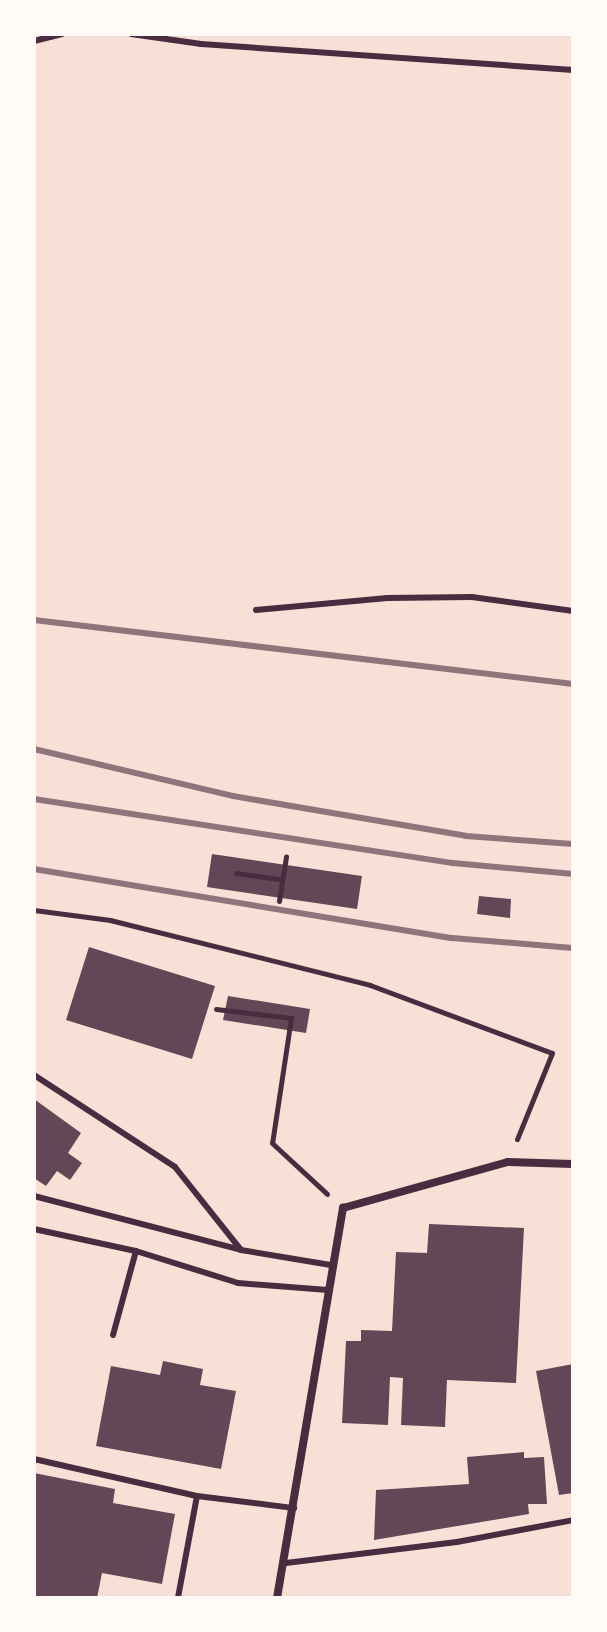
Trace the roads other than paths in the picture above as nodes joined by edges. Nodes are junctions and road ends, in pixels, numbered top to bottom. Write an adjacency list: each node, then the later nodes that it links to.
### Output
1 (62, 34): 3 (lane)
2 (131, 34): 4 (lane)
3 (34, 41)
4 (573, 70)
5 (256, 610): 6 (lane)
6 (573, 611)
7 (34, 1075): 11 (lane)
8 (573, 1164): 13 (street)
9 (34, 1196): 11 (lane)
10 (34, 1229): 12 (lane)
11 (241, 1250): 13 (lane)
12 (136, 1251): 14 (lane); 15 (lane)
13 (331, 1265): 14 (street)
14 (328, 1290): 18 (street)
15 (113, 1335)
16 (34, 1459): 17 (lane)
17 (197, 1496): 18 (lane); 21 (lane)
18 (294, 1508): 20 (street)
19 (573, 1520): 20 (lane)
20 (286, 1563): 22 (street)
21 (178, 1598)
22 (277, 1598)

